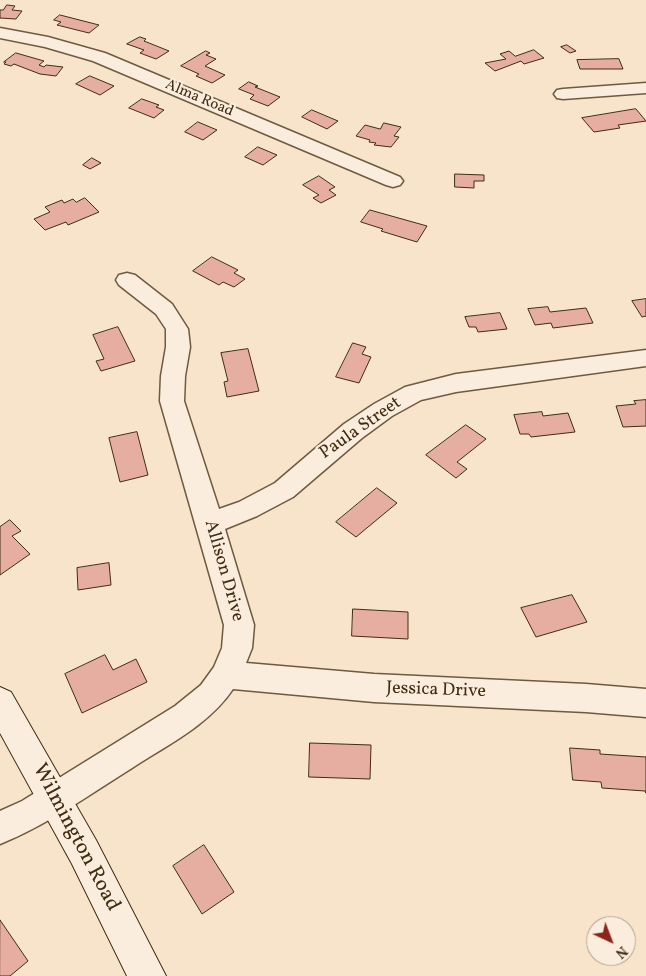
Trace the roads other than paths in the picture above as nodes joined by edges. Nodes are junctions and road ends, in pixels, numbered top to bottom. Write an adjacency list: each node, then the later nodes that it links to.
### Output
1 (0, 33): 4 (street, Alma Road)
2 (646, 88): 3 (street)
3 (563, 94)
4 (393, 181)
5 (127, 280): 7 (street, Allison Drive)
6 (646, 358): 7 (street, Paula Street)
7 (210, 524): 8 (street, Allison Drive)
8 (226, 674): 10 (street, Jessica Drive); 11 (street, Allison Drive)
9 (0, 702): 11 (main road, Wilmington Road)
10 (646, 703)
11 (55, 799): 12 (street, Allison Drive); 13 (main road, Wilmington Road)
12 (0, 828)
13 (147, 976)

